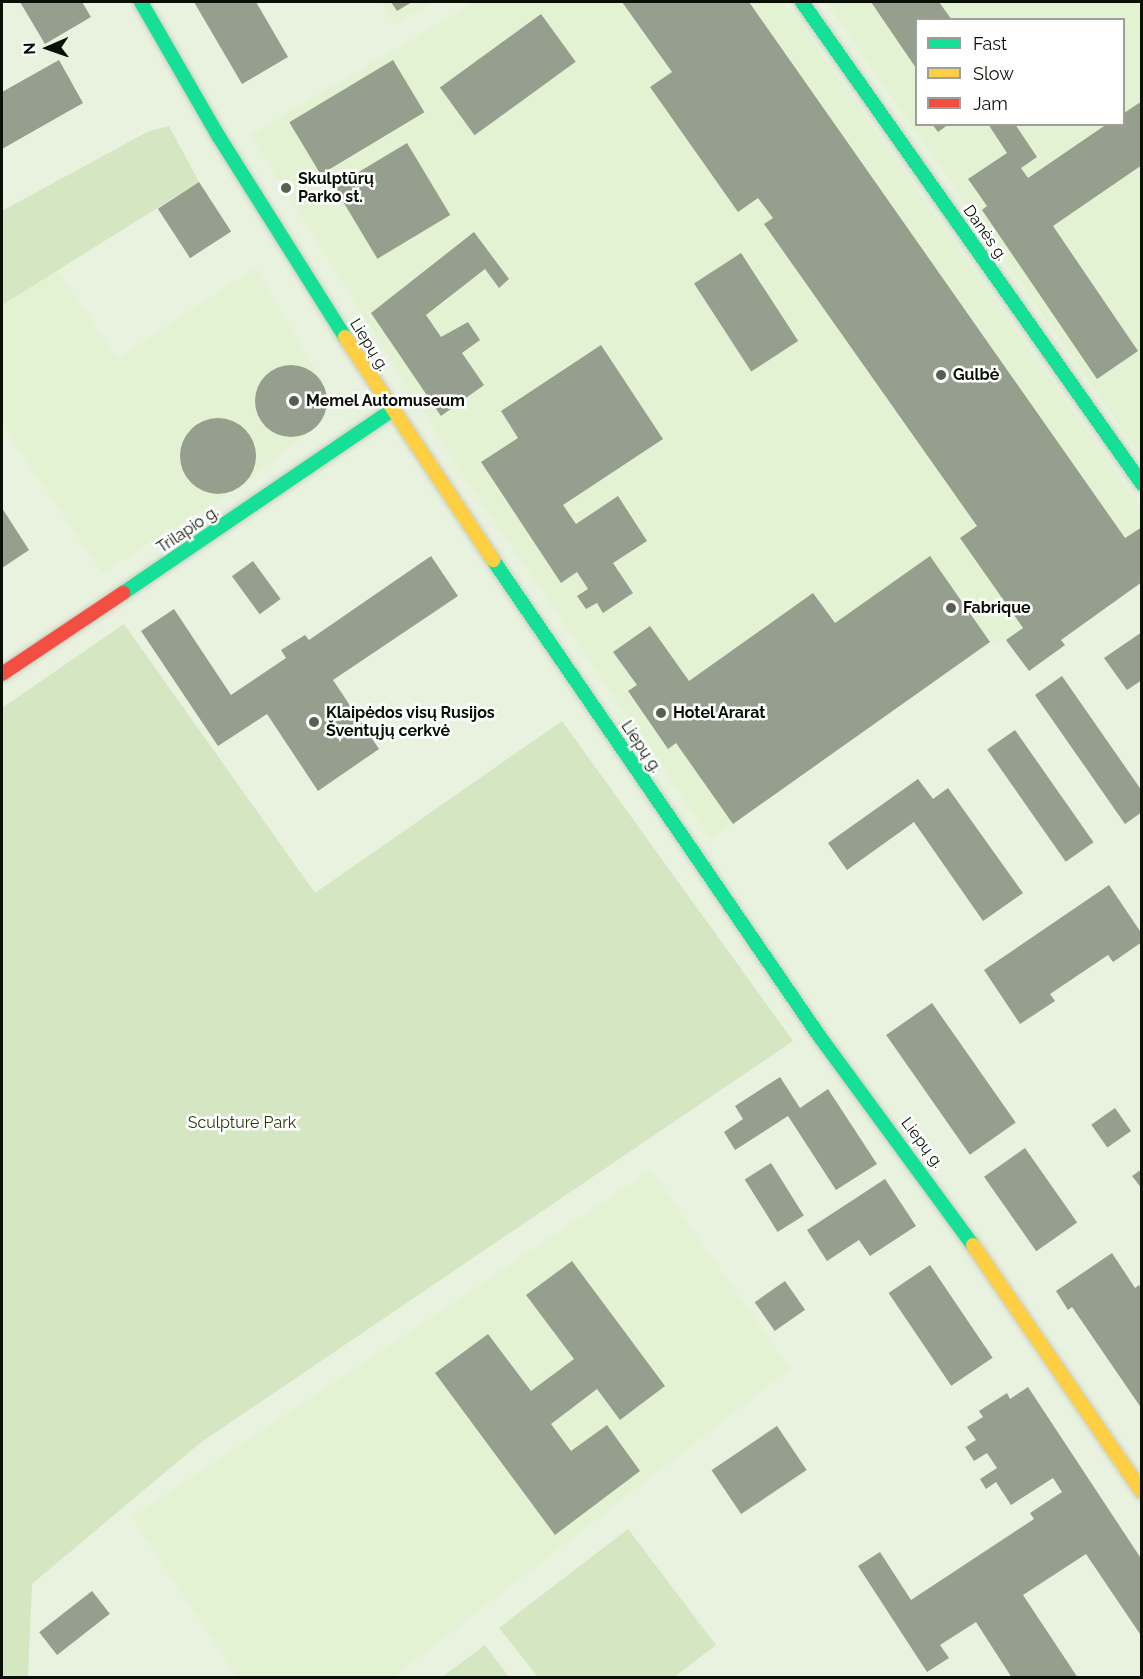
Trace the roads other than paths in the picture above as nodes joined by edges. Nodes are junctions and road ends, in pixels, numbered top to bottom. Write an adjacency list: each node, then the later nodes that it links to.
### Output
1 (141, 2): 3 (main road, Liepų g.)
2 (802, 2): 4 (main road, Danės g.)
3 (392, 411): 5 (main road, Trilapio g.); 6 (main road, Liepų g.)
4 (1142, 484)
5 (2, 674)
6 (1142, 1492)

